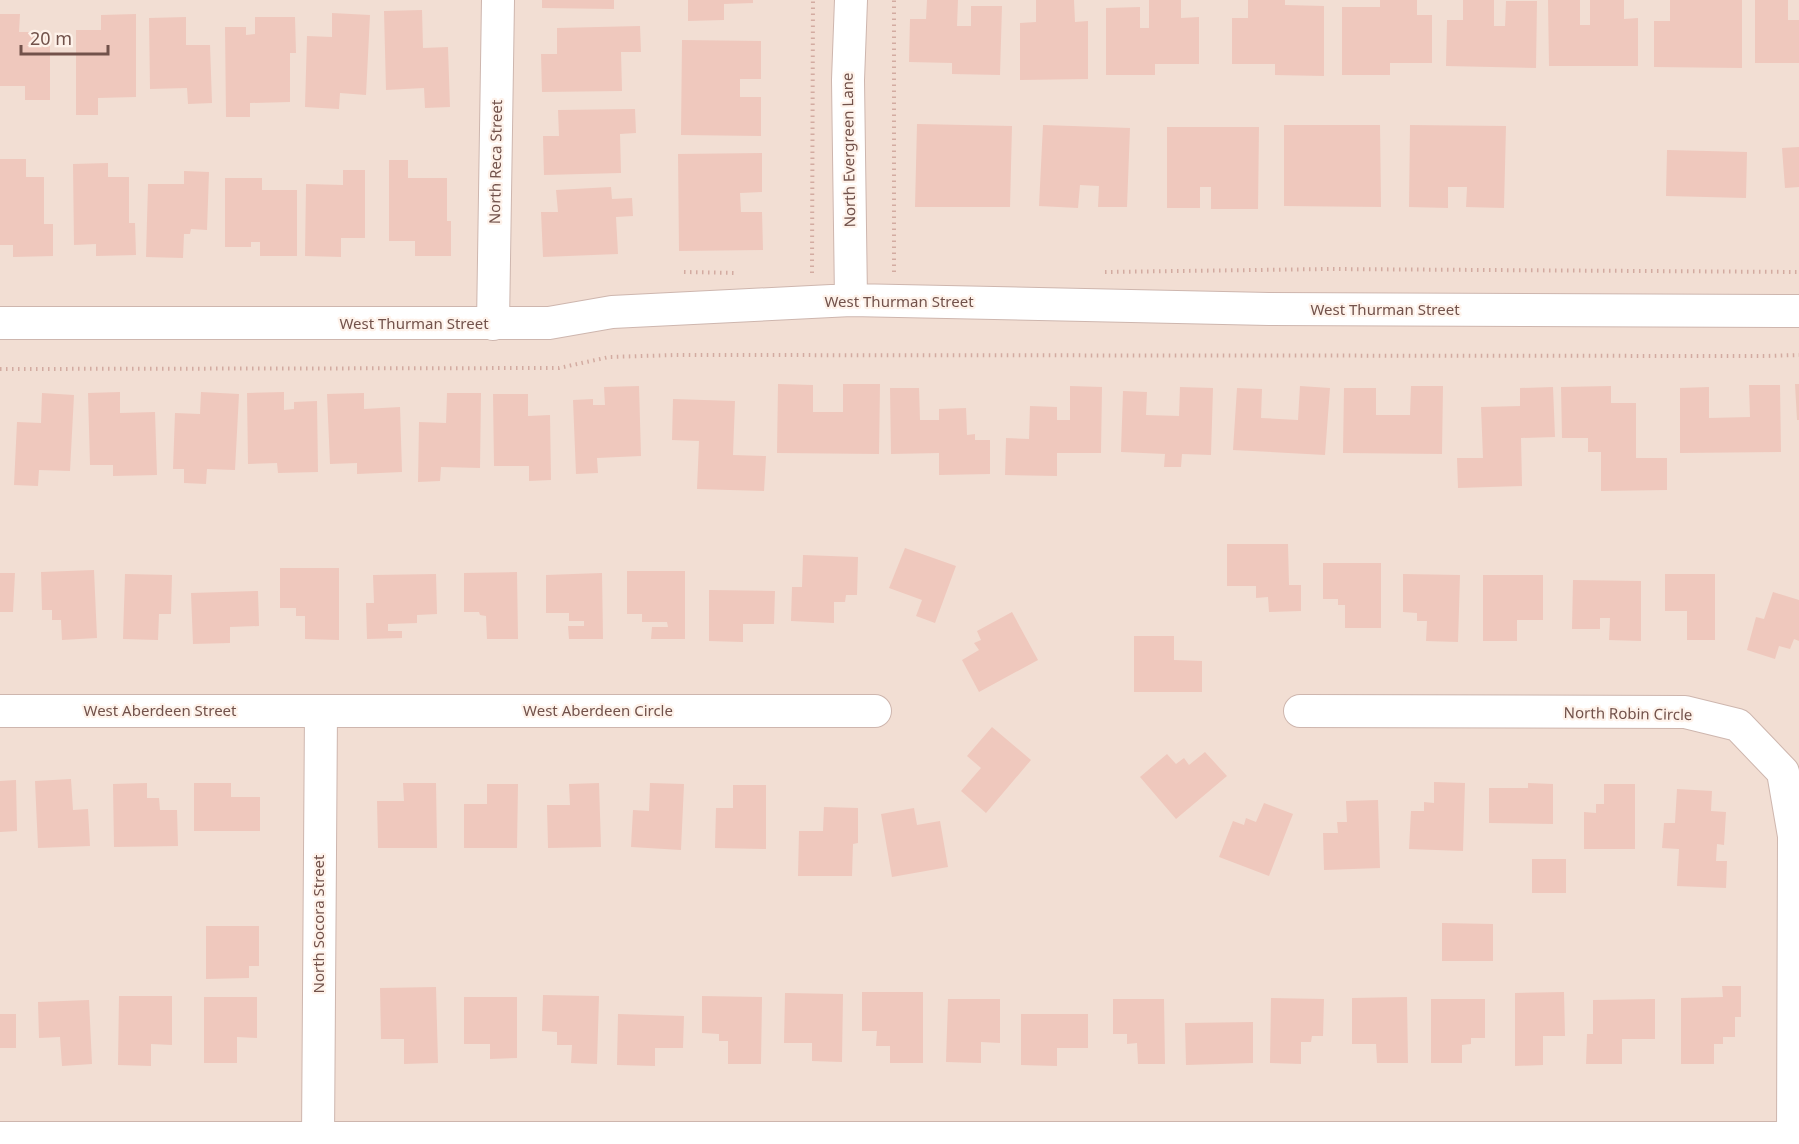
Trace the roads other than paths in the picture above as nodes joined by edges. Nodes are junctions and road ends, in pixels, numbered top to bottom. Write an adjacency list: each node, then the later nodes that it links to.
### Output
1 (498, 0): 6 (street, North Reca Street)
2 (851, 0): 3 (street, North Evergreen Lane)
3 (851, 287): 4 (street, West Thurman Street); 6 (street, West Thurman Street)
4 (1799, 310)
5 (0, 323): 6 (street, West Thurman Street)
6 (494, 324)
7 (0, 711): 8 (street, West Aberdeen Street)
8 (321, 711): 9 (street, West Aberdeen Circle); 12 (street, North Socora Street)
9 (875, 711)
10 (1300, 711): 13 (street, North Robin Circle)
11 (0, 1138): 14 (street)
12 (318, 1138): 14 (street); 15 (street)
13 (1796, 1138): 18 (street)
14 (116, 1141)
15 (519, 1141): 16 (street)
16 (883, 1141): 17 (street)
17 (1249, 1141): 18 (street)
18 (1615, 1141)

